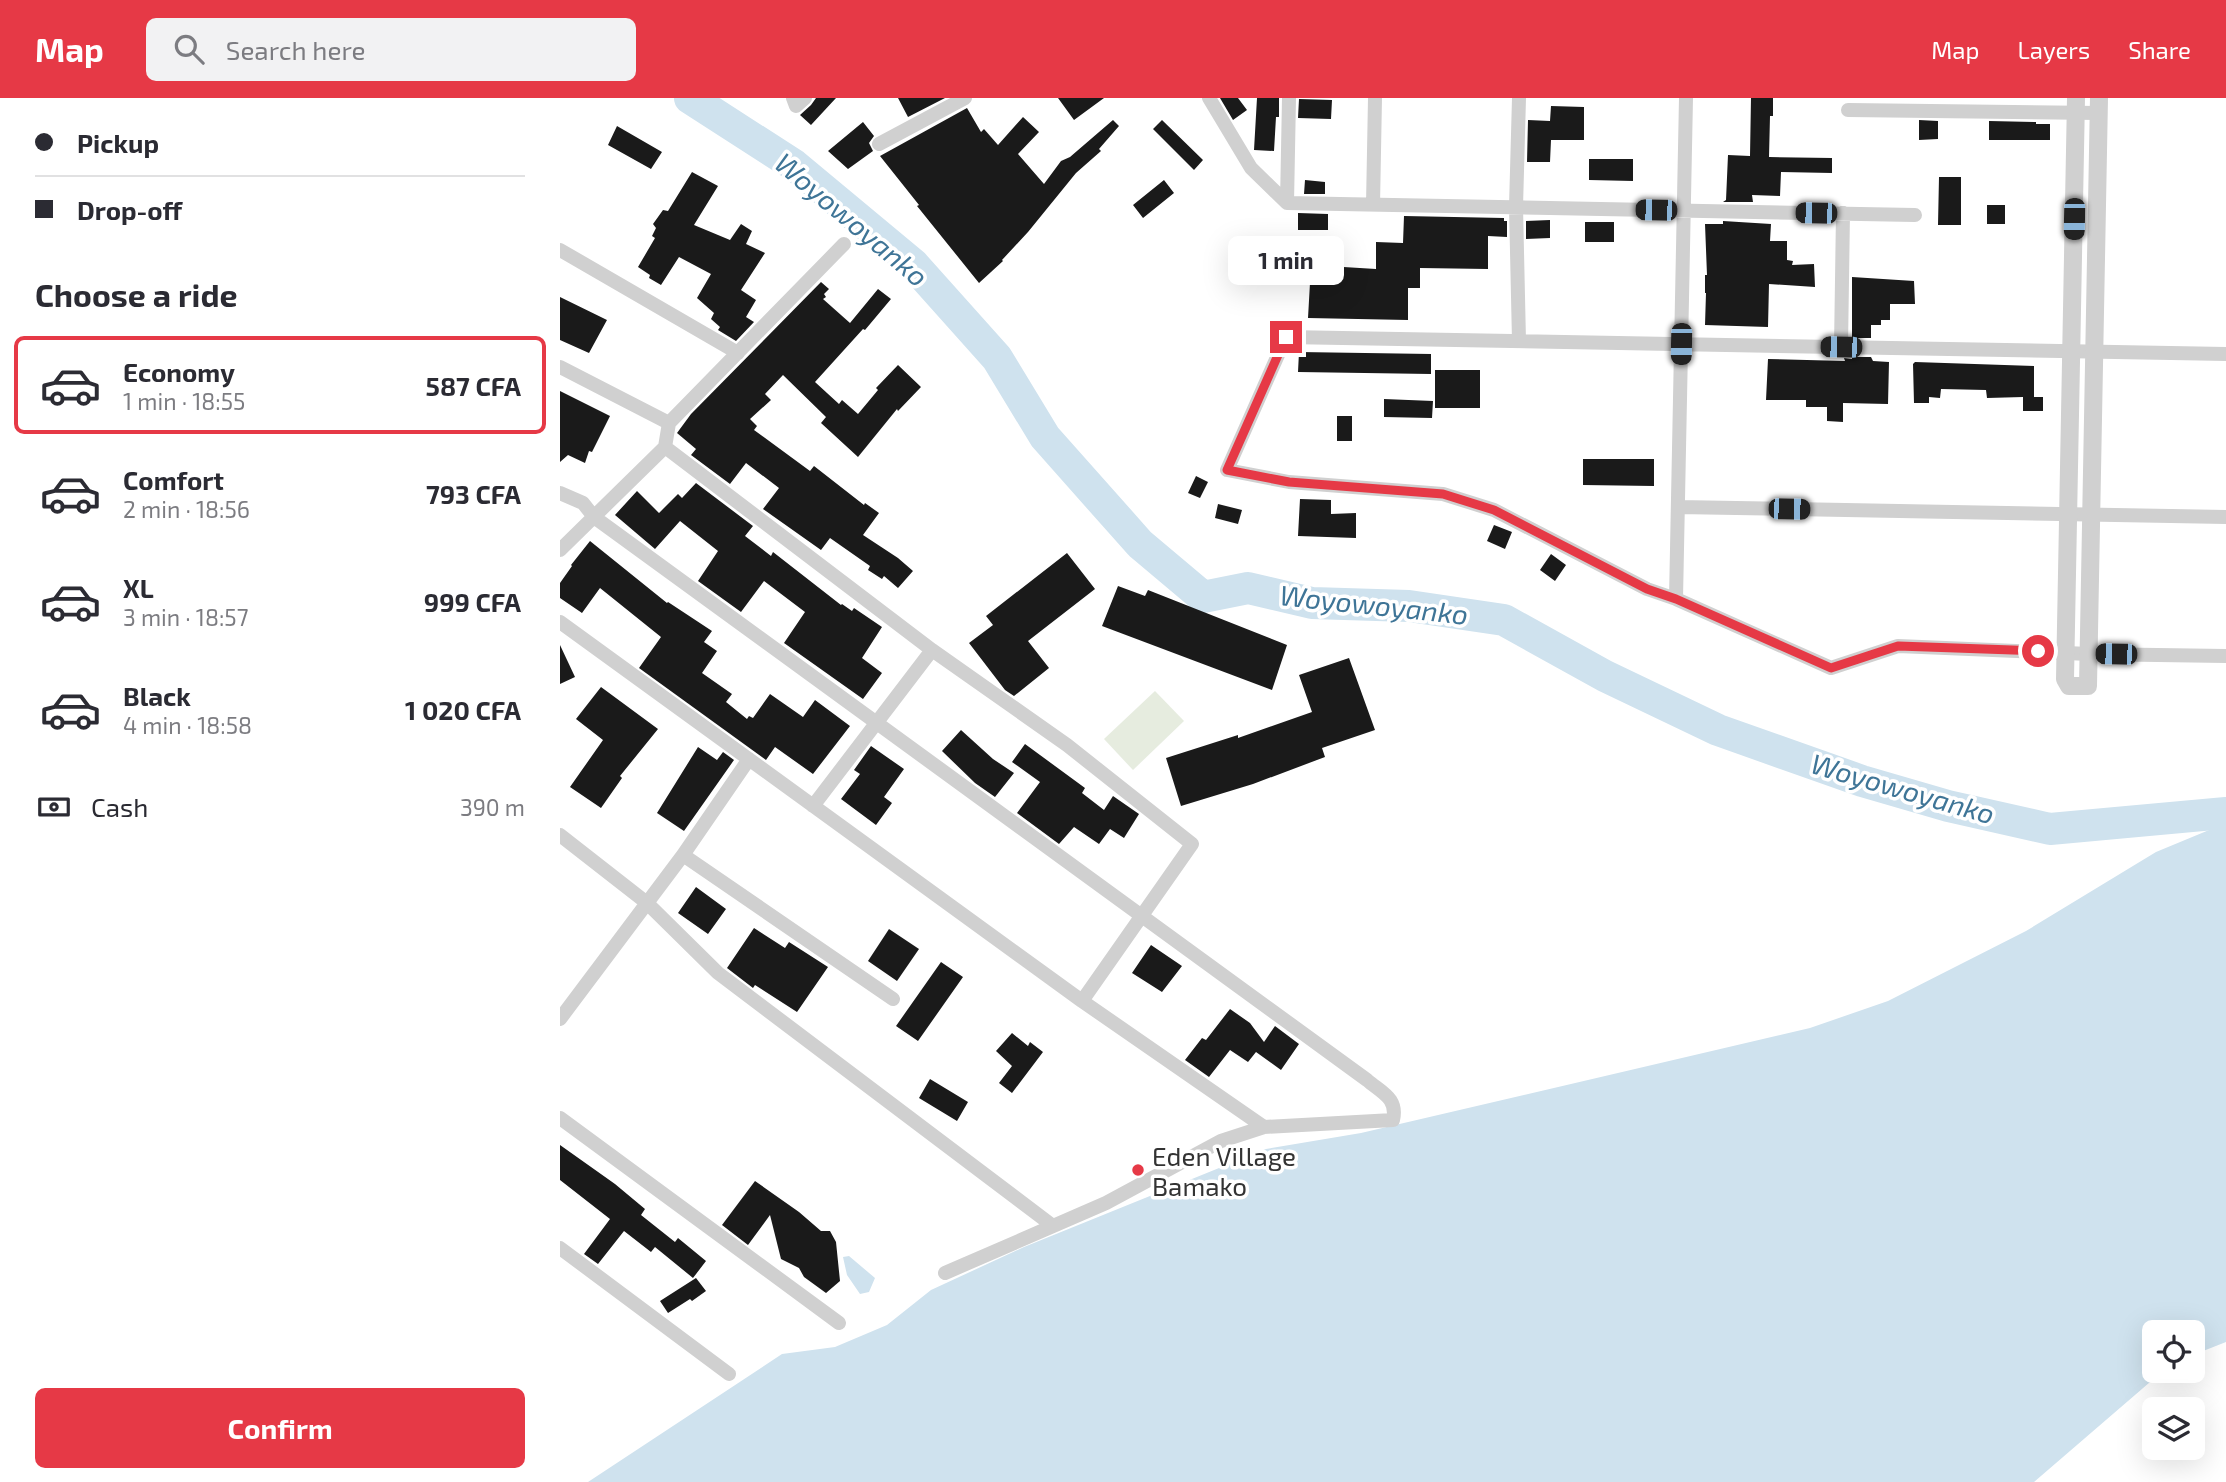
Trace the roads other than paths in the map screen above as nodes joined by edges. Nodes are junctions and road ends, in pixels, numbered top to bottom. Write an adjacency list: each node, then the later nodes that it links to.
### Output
1 (793, 98): 2 (street)
2 (805, 98)
3 (965, 98): 13 (street)
4 (1209, 98): 14 (street)
5 (1289, 98): 14 (street)
6 (1375, 98): 15 (street)
7 (1519, 98): 16 (street)
8 (1686, 98): 17 (street)
9 (1911, 104): 10 (street); 12 (street)
10 (2076, 106): 11 (street); 25 (street)
11 (2099, 106): 26 (street)
12 (1847, 110)
13 (878, 144)
14 (1287, 203): 15 (street)
15 (1373, 205): 16 (street)
16 (1516, 207): 17 (street); 22 (street)
17 (1684, 211): 18 (street); 23 (street)
18 (1843, 213): 19 (street); 24 (street)
19 (1915, 215)
20 (844, 244): 27 (street)
21 (560, 250): 27 (street)
22 (1518, 341): 23 (street); 39 (street)
23 (1681, 344): 24 (street); 33 (street)
24 (1841, 347): 25 (street)
25 (2071, 351): 26 (street); 34 (street)
26 (2095, 352): 28 (street); 35 (street)
27 (738, 353): 30 (street)
28 (2226, 354)
29 (560, 367): 30 (street)
30 (669, 423): 31 (street)
31 (665, 447): 36 (street); 41 (street)
32 (560, 493): 36 (street)
33 (1678, 507): 34 (street); 39 (street)
34 (2068, 514): 35 (street); 42 (street)
35 (2092, 515): 37 (street); 43 (street)
36 (594, 517): 38 (street); 45 (street)
37 (2226, 517)
38 (560, 550)
39 (1676, 599): 42 (street)
40 (560, 622): 46 (street)
41 (932, 650): 45 (street); 51 (street)
42 (2066, 652): 43 (street); 43 (street)
43 (2089, 654): 44 (street)
44 (2226, 656)
45 (876, 722): 47 (street); 51 (street)
46 (749, 759): 47 (street); 49 (street)
47 (813, 806): 53 (street)
48 (560, 835): 50 (street)
49 (683, 855): 50 (street); 52 (street)
50 (647, 903): 54 (street); 57 (street)
51 (1142, 916): 53 (street); 56 (street)
52 (892, 999)
53 (1082, 1001): 56 (street)
54 (560, 1019)
55 (560, 1118): 60 (street)
56 (1264, 1127): 57 (street)
57 (1053, 1226): 59 (street)
58 (560, 1248): 61 (street)
59 (945, 1273)
60 (839, 1323)
61 (729, 1374)

